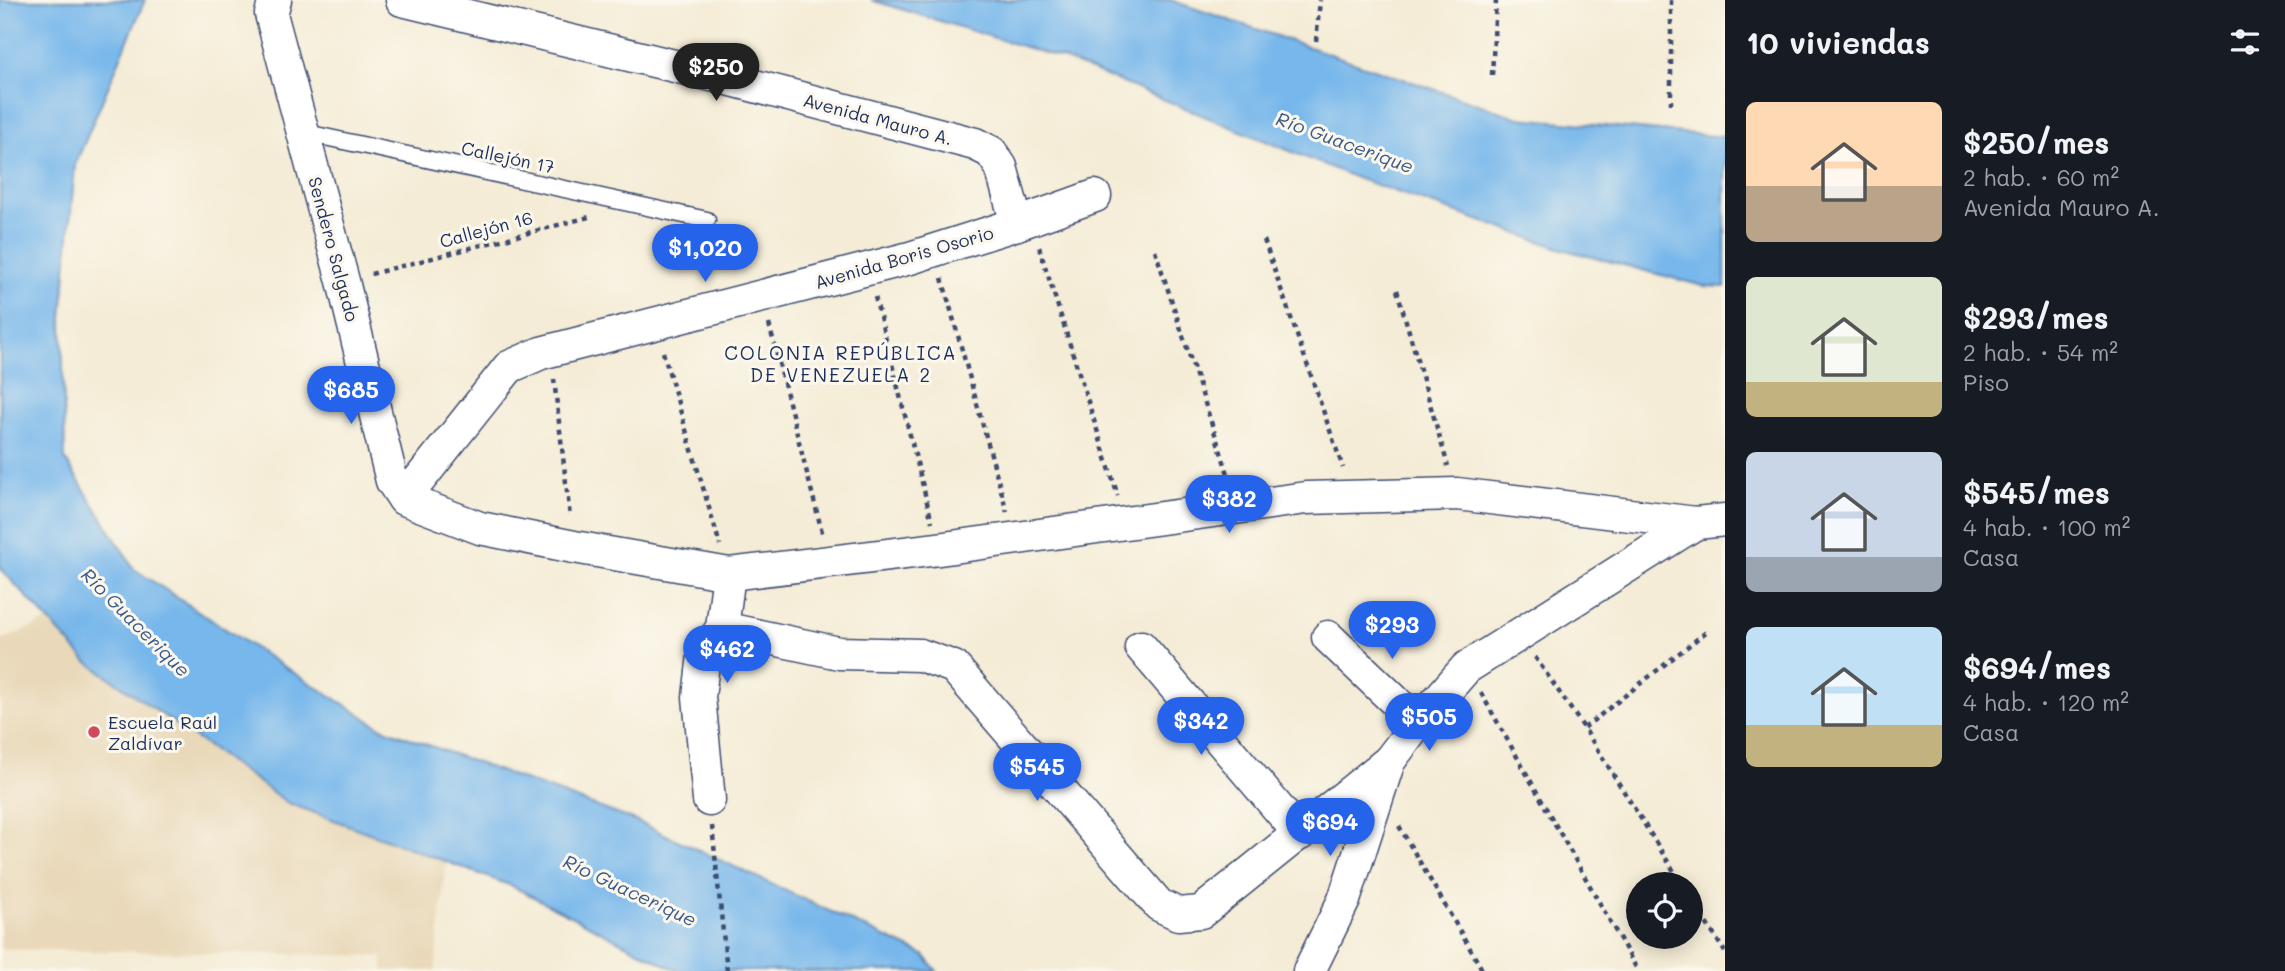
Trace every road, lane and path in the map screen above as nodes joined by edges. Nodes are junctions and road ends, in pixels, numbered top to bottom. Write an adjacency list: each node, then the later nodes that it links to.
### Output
1 (275, 0): 9 (street, Sendero Salgado)
2 (402, 0): 13 (street, Avenida Mauro A.)
3 (1320, 0): 6 (path)
4 (1496, 0): 7 (path)
5 (1671, 0): 8 (path)
6 (1316, 41)
7 (1492, 75)
8 (1671, 104)
9 (302, 132): 11 (lane, Callejón 17); 18 (street, Sendero Salgado)
10 (1095, 196): 13 (street, Avenida Boris Osorio)
11 (636, 205): 12 (lane, Callejón 17); 18 (path, Callejón 16)
12 (707, 220)
13 (1024, 222): 15 (street, Avenida Boris Osorio); 28 (path)
14 (1264, 240): 24 (path)
15 (934, 250): 17 (street, Avenida Boris Osorio); 29 (path)
16 (1155, 250): 26 (path)
17 (867, 268): 20 (street, Avenida Boris Osorio); 31 (path)
18 (343, 281): 25 (street, Sendero Salgado)
19 (1397, 290): 23 (path)
20 (762, 296): 21 (street, Avenida Boris Osorio); 32 (path)
21 (655, 324): 22 (street, Avenida Boris Osorio); 33 (path)
22 (551, 351): 25 (street, Avenida Boris Osorio); 30 (path)
23 (1457, 494): 24 (street); 27 (street)
24 (1353, 495): 26 (street)
25 (404, 499): 30 (street)
26 (1240, 507): 28 (street)
27 (1711, 521): 36 (street)
28 (1126, 522): 29 (street)
29 (1014, 538): 31 (street)
30 (574, 547): 33 (street)
31 (939, 549): 32 (street)
32 (830, 563): 33 (street)
33 (729, 574): 34 (street)
34 (722, 628): 44 (street); 45 (street)
35 (1706, 632): 41 (path)
36 (1519, 633): 39 (street); 41 (path)
37 (1328, 637): 40 (street)
38 (1142, 647): 45 (street)
39 (1466, 668): 40 (street); 52 (path)
40 (1418, 723): 42 (street)
41 (1584, 728): 46 (path)
42 (1389, 761): 43 (street); 45 (street)
43 (1379, 792): 50 (street); 51 (path)
44 (709, 800): 49 (path)
45 (1300, 834)
46 (1674, 872)
47 (1703, 918): 48 (path)
48 (1725, 952)
49 (727, 971)
50 (1309, 971)
51 (1482, 971)
52 (1638, 971)

